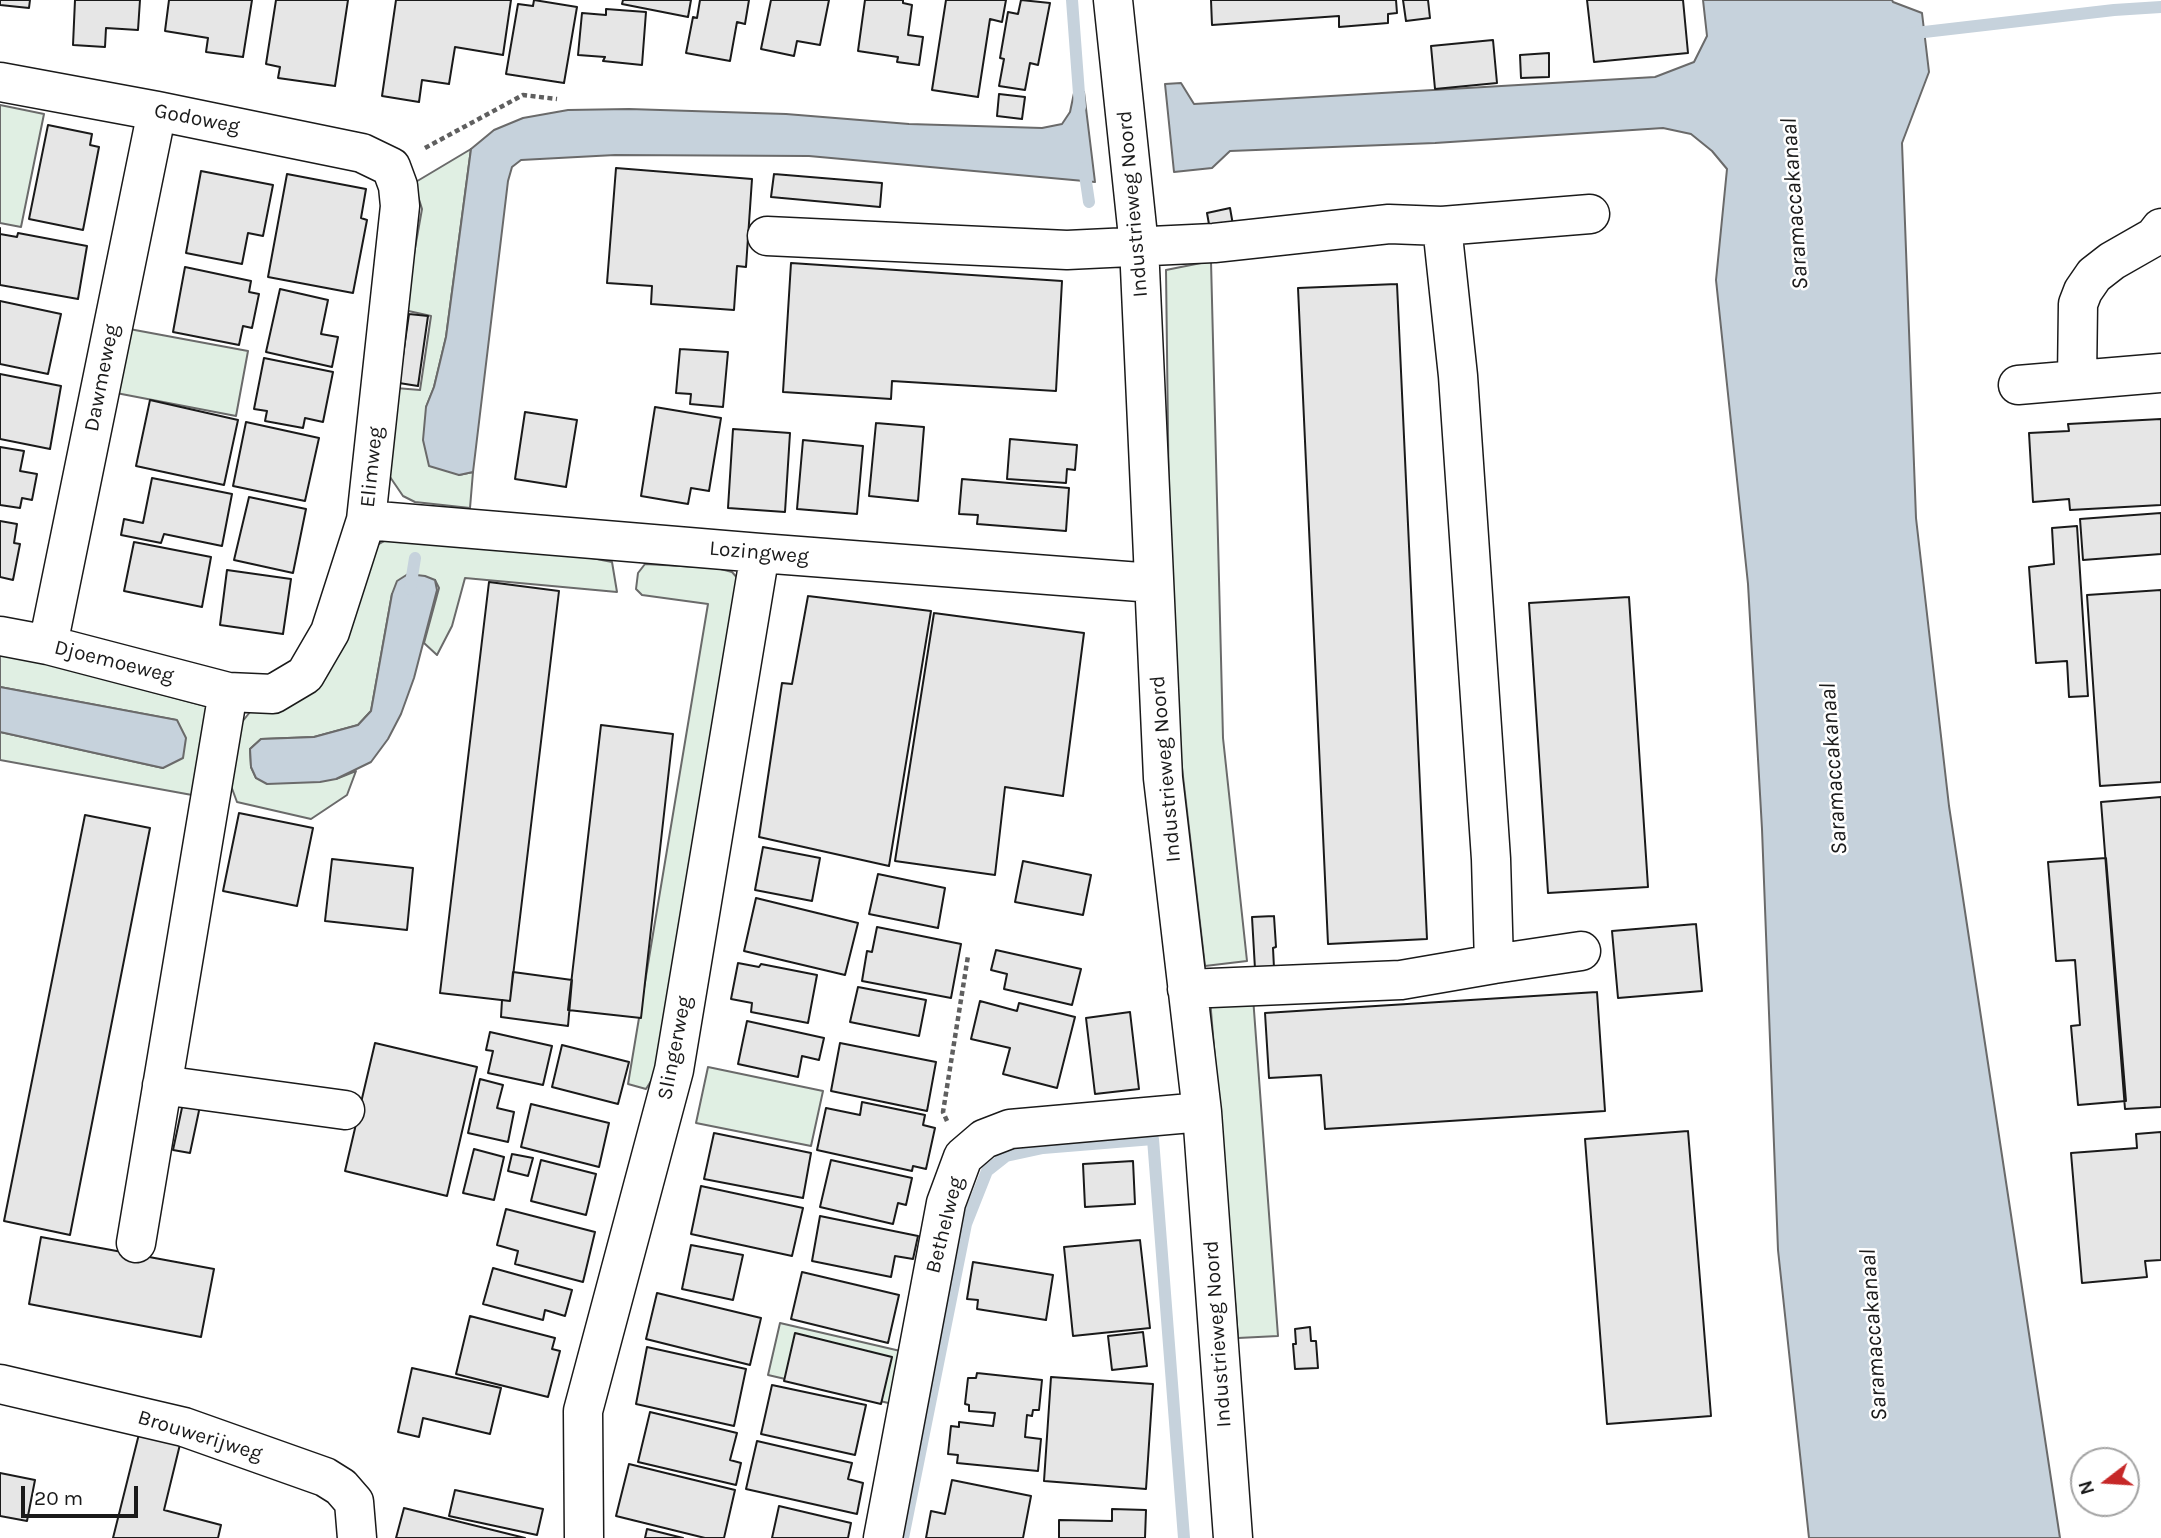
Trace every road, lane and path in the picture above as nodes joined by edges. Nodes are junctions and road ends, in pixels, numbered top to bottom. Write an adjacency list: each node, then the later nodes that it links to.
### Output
1 (1113, 0): 10 (street, Industrieweg Noord)
2 (0, 82): 4 (street, Godoweg)
3 (557, 99): 5 (path)
4 (157, 111): 5 (street, Godoweg); 18 (street, Dawmeweg)
5 (390, 167): 14 (street, Elimweg)
6 (1590, 214): 7 (street)
7 (1441, 226): 10 (street); 22 (street)
8 (2161, 228): 12 (street)
9 (767, 236): 10 (street)
10 (1139, 247): 16 (street, Industrieweg Noord)
11 (2161, 373): 12 (street)
12 (2077, 379): 13 (street)
13 (2018, 384)
14 (366, 520): 15 (street, Lozingweg); 19 (street, Elimweg)
15 (760, 554): 16 (street, Lozingweg); 31 (street, Slingerweg)
16 (1153, 583): 23 (street, Industrieweg Noord)
17 (0, 636): 18 (street, Djoemoeweg)
18 (48, 645): 19 (street, Djoemoeweg)
19 (228, 692): 24 (street)
20 (1581, 951): 22 (street)
21 (968, 956): 27 (path)
22 (1494, 964): 23 (street)
23 (1187, 989): 26 (street, Industrieweg Noord)
24 (162, 1085): 25 (street); 28 (street)
25 (345, 1110)
26 (1202, 1112): 27 (street, Bethelweg); 33 (street, Industrieweg Noord)
27 (963, 1157): 32 (street, Bethelweg)
28 (136, 1243)
29 (0, 1384): 30 (street, Brouwerijweg)
30 (357, 1538)
31 (584, 1538)
32 (883, 1538)
33 (1233, 1538)

